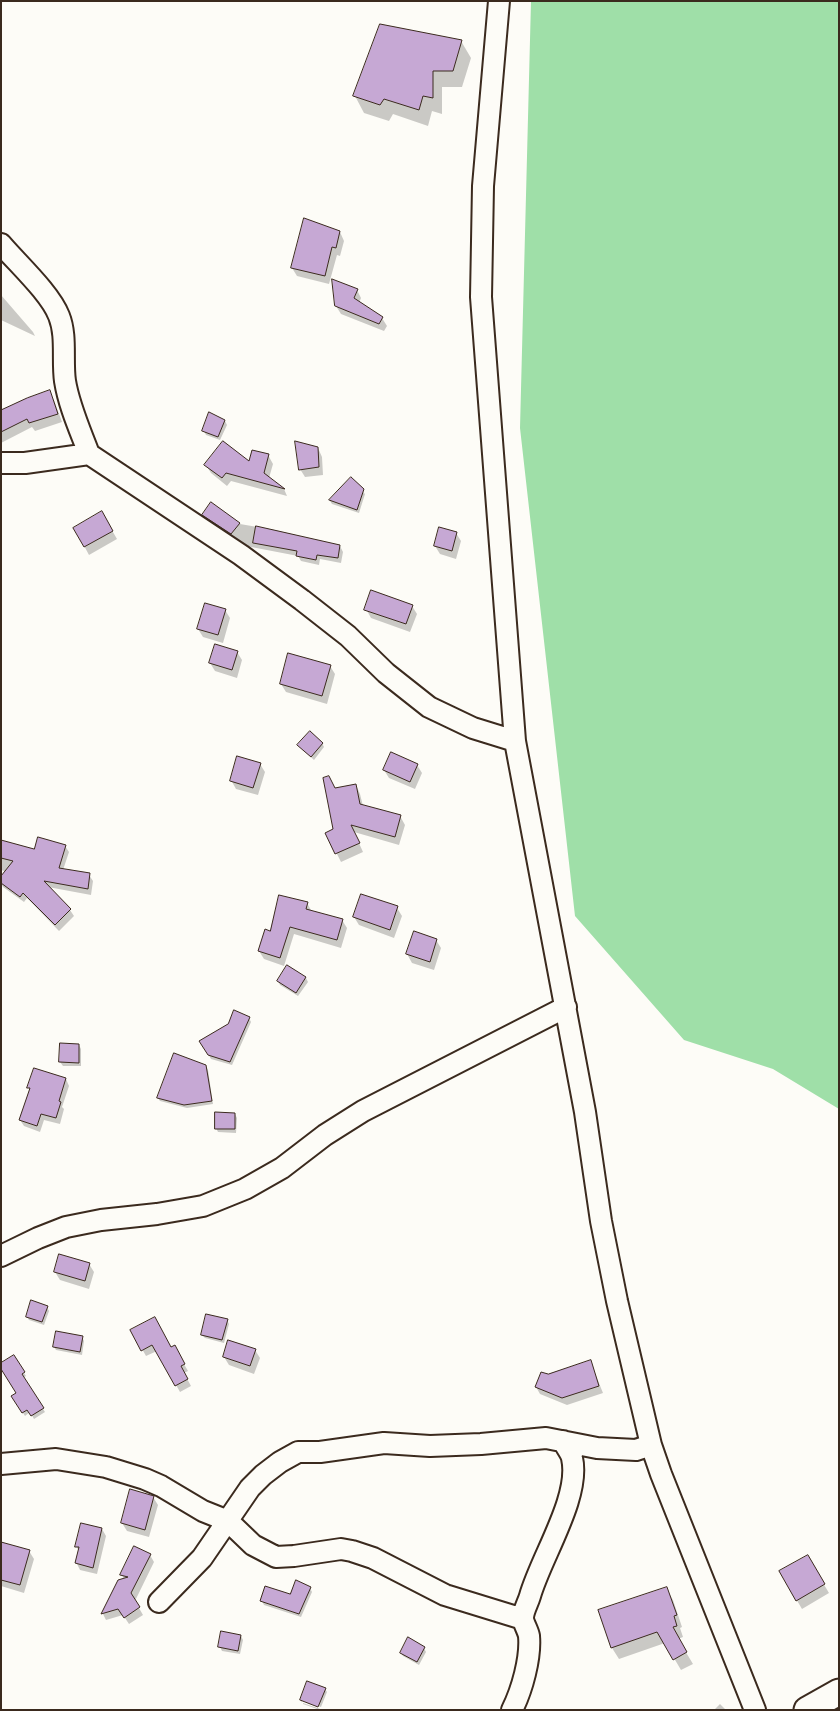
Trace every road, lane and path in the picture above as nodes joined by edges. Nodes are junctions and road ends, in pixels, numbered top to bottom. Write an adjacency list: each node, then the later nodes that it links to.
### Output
1 (499, 1): 5 (street)
2 (1, 244): 3 (street)
3 (89, 454): 4 (street); 5 (street)
4 (1, 463)
5 (515, 741): 6 (street)
6 (566, 1007): 7 (street); 9 (street)
7 (1, 1256)
8 (563, 1441): 9 (street); 11 (street); 13 (street)
9 (651, 1445): 16 (street)
10 (1, 1464): 11 (street)
11 (228, 1522): 12 (street); 13 (street)
12 (159, 1602)
13 (523, 1619): 15 (street)
14 (839, 1692): 17 (street)
15 (512, 1710)
16 (755, 1710)
17 (807, 1710)

